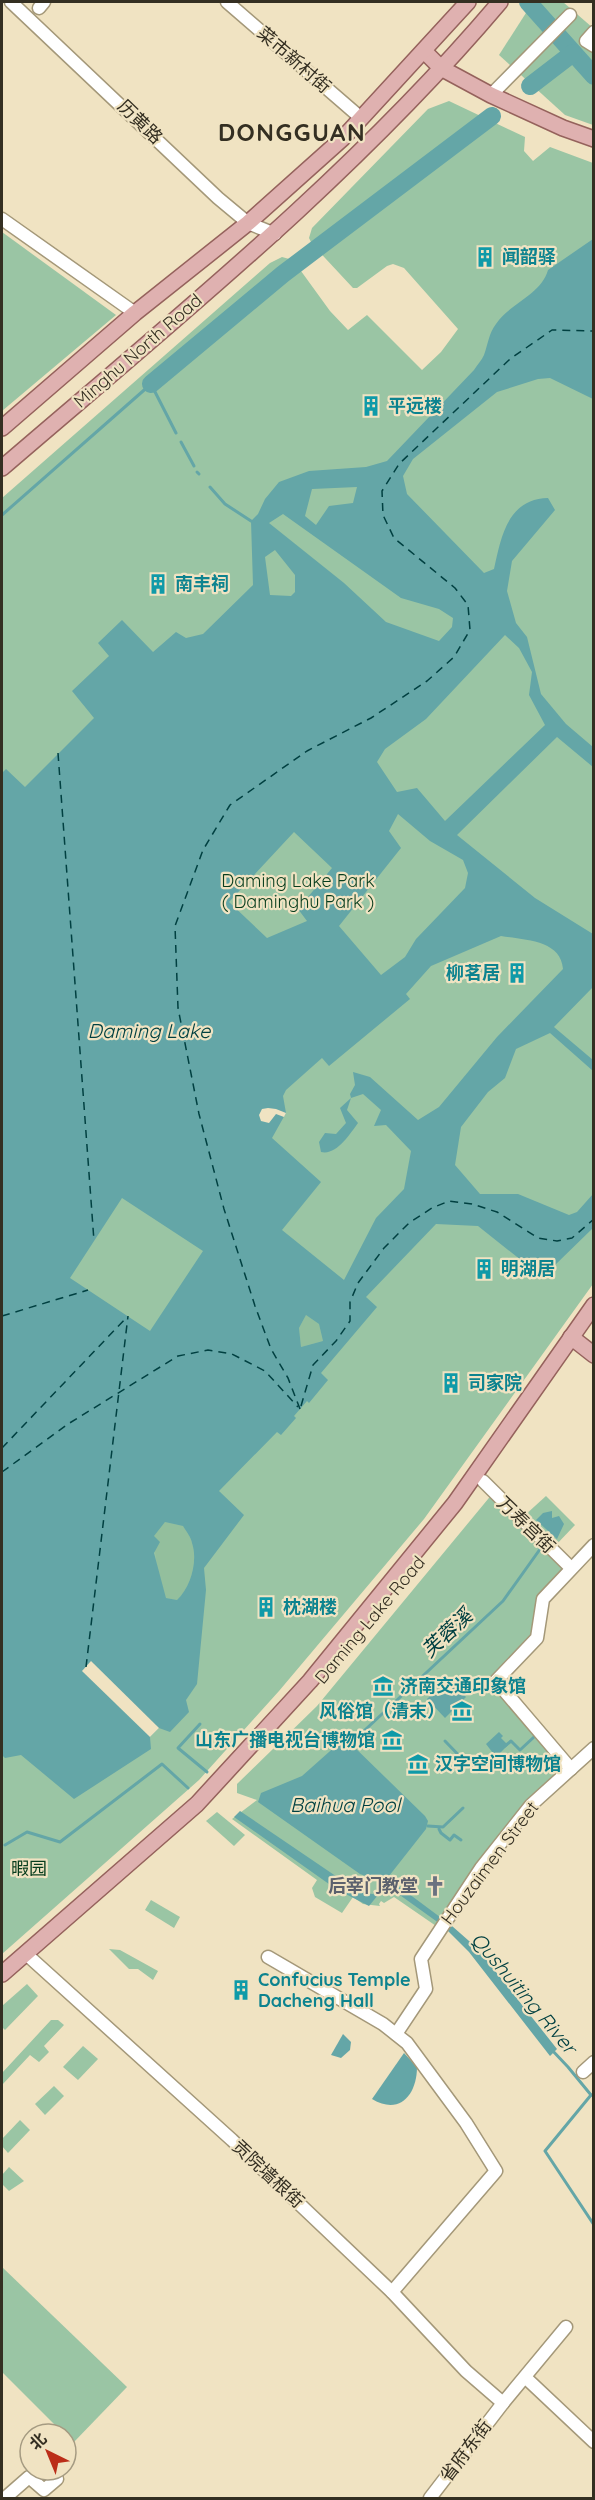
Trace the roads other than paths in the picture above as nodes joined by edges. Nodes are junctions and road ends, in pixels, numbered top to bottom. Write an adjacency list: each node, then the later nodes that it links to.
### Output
1 (11, 2): 14 (street, 历黄路)
2 (227, 2): 11 (street, 菜市新村街)
3 (468, 2): 8 (main road, Minghu North Road)
4 (500, 2): 9 (main road, Minghu North Road)
5 (570, 15): 10 (street)
6 (594, 32): 7 (street)
7 (594, 46)
8 (424, 51): 9 (main road); 11 (main road, Minghu North Road)
9 (441, 68): 10 (main road); 15 (main road, Minghu North Road)
10 (491, 95): 12 (main road)
11 (361, 118): 14 (main road, Minghu North Road)
12 (594, 139)
13 (2, 219): 16 (street)
14 (248, 223): 15 (street, 历黄路); 16 (main road, Minghu North Road)
15 (275, 234): 18 (main road, Minghu North Road)
16 (135, 313): 17 (main road, Minghu North Road)
17 (2, 428)
18 (2, 468)
19 (594, 1305): 21 (main road)
20 (594, 1320): 21 (main road, Daming Lake Road)
21 (574, 1340): 22 (main road); 23 (main road, Daming Lake Road); 28 (main road, Daming Lake Road)
22 (594, 1355)
23 (483, 1481): 25 (street, 万寿宫街); 28 (main road, Daming Lake Road)
24 (594, 1545): 25 (street, 万寿宫街)
25 (571, 1568): 27 (street, 万寿宫街)
26 (594, 1748): 27 (street, Houzaimen Street)
27 (571, 1769): 32 (street, Houzaimen Street)
28 (28, 1957): 30 (main road, Daming Lake Road); 31 (main road, Daming Lake Road); 35 (street, 贡院墙根街)
29 (268, 1957): 32 (street)
30 (2, 1974)
31 (2, 1984)
32 (396, 2034): 35 (street)
33 (594, 2062): 34 (street)
34 (583, 2072)
35 (392, 2292): 38 (street, 贡院墙根街)
36 (567, 2327): 37 (street, 省府东街)
37 (526, 2378): 38 (street, 省府东街); 39 (street)
38 (503, 2403): 44 (street, 省府东街)
39 (594, 2442)
40 (24, 2482): 43 (street)
41 (35, 2482): 42 (street)
42 (53, 2482)
43 (5, 2499)
44 (430, 2499)

